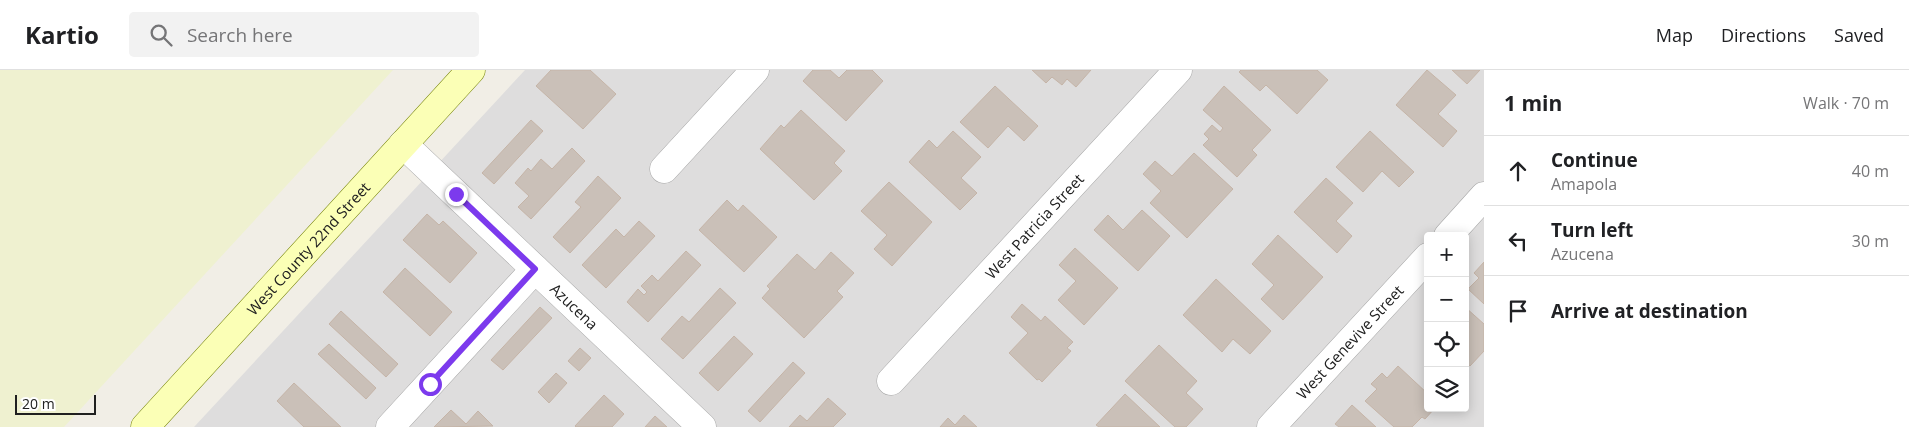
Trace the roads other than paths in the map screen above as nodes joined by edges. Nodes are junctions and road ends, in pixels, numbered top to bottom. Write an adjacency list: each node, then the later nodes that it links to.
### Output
1 (472, 70): 4 (street, West County 22nd Street)
2 (755, 70): 5 (street)
3 (1178, 70): 10 (street, West Patricia Street)
4 (403, 144): 9 (street, Azucena); 11 (street, West County 22nd Street)
5 (664, 169)
6 (1484, 196): 7 (street)
7 (1452, 232)
8 (1424, 261): 14 (street, West Genevive Street)
9 (535, 269): 12 (street); 13 (street, Azucena)
10 (891, 381)
11 (145, 427)
12 (390, 427)
13 (702, 427)
14 (1271, 427)

